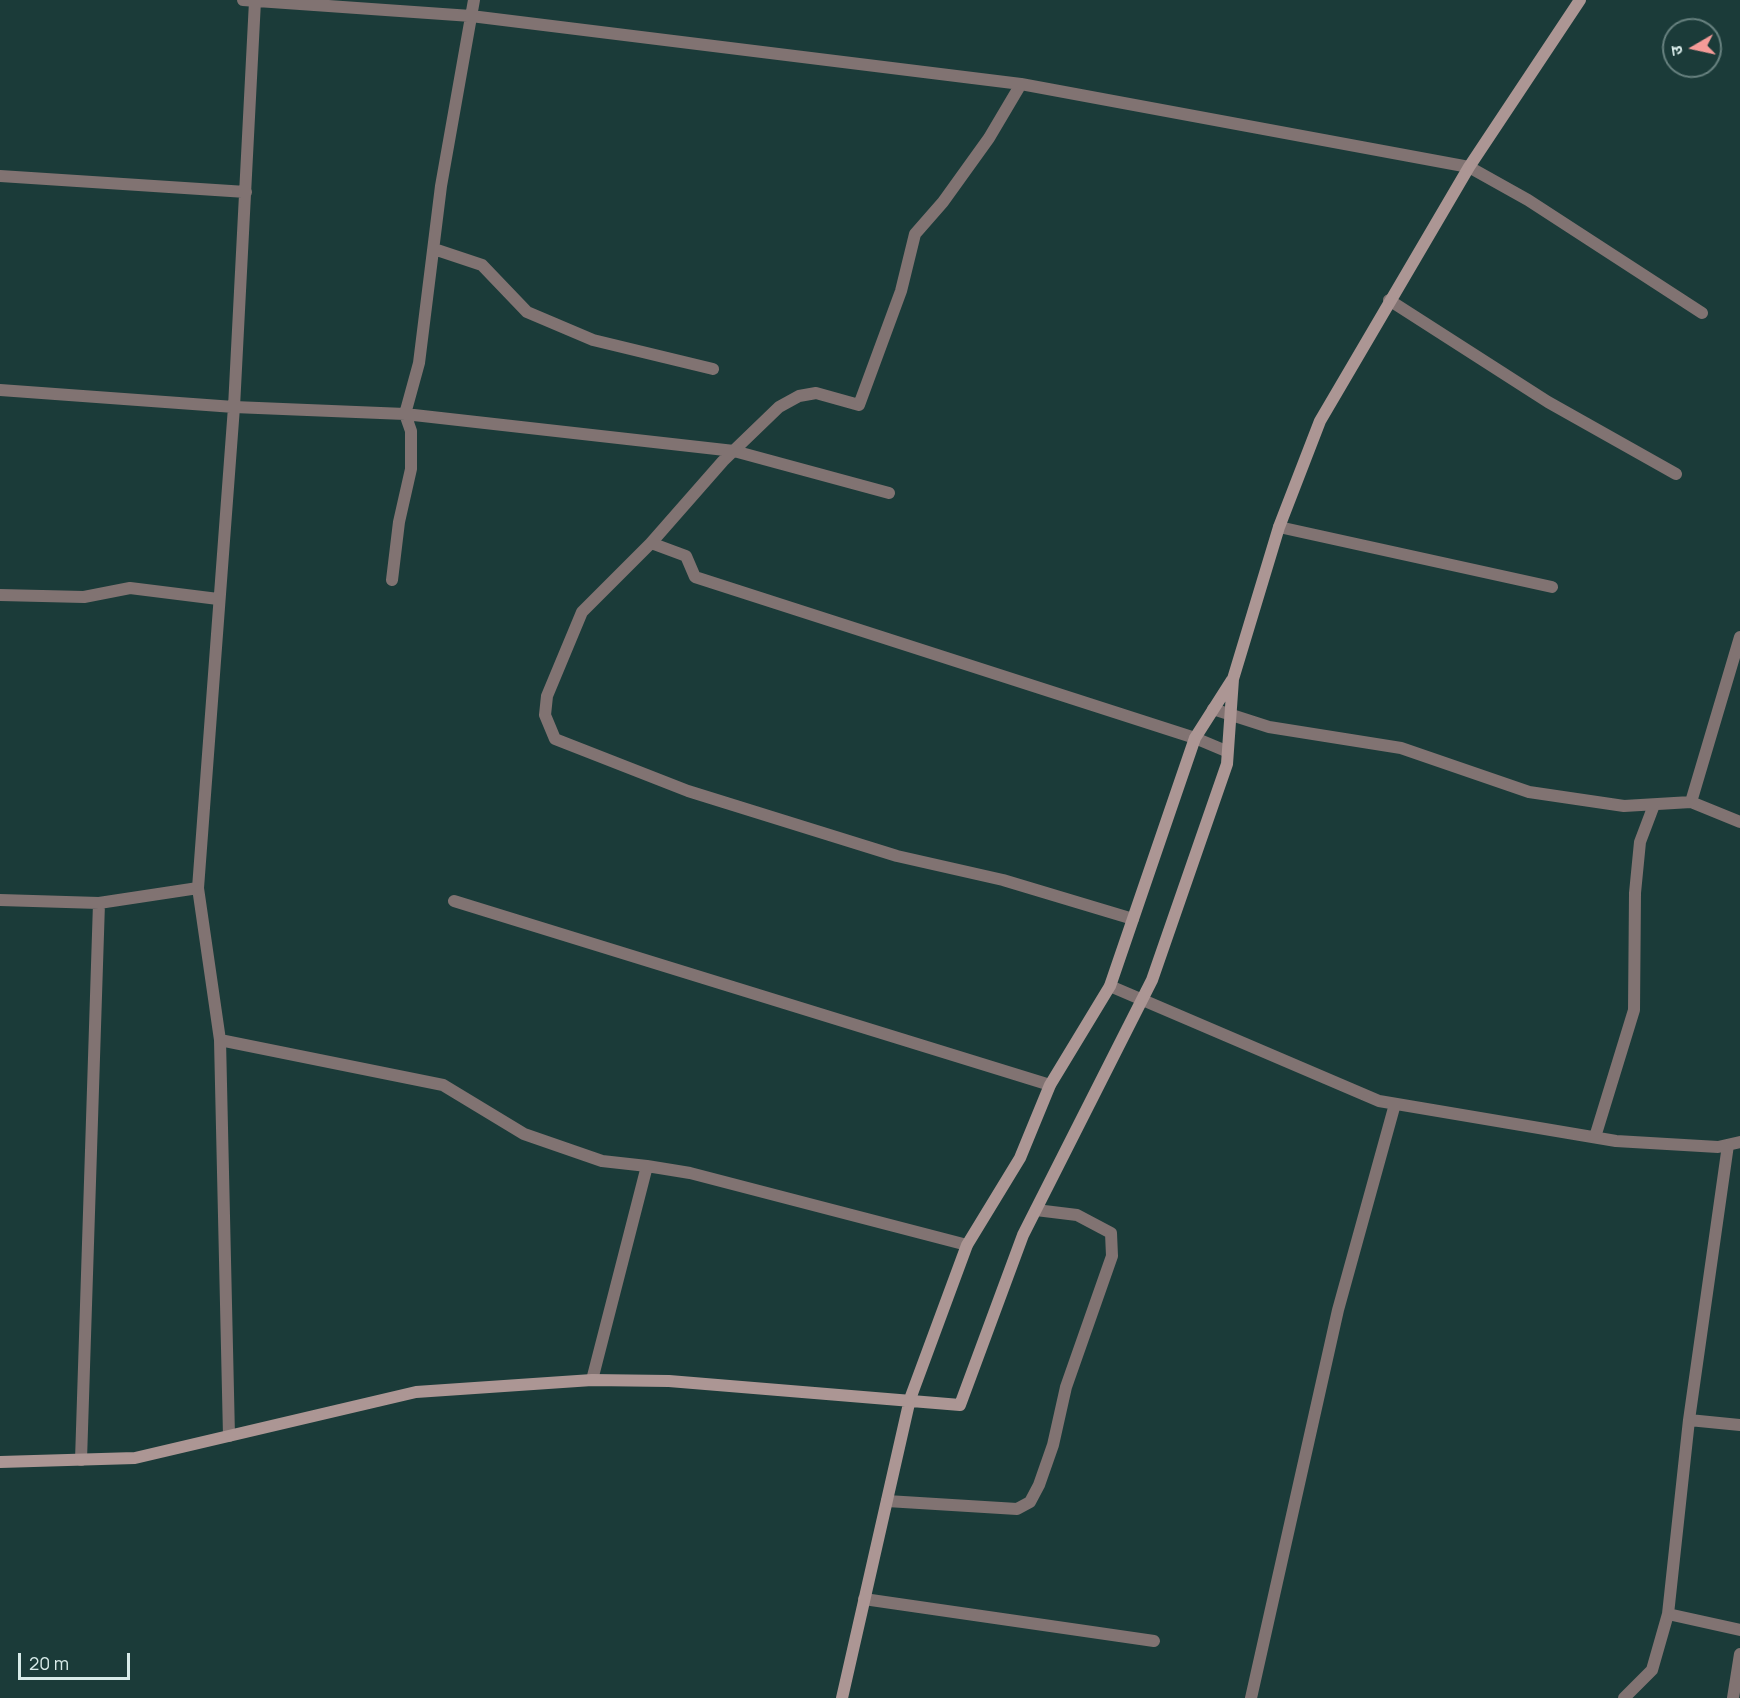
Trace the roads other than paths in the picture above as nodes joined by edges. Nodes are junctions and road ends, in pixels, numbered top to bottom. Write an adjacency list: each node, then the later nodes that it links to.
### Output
1 (249, 0): 4 (street); 8 (street)
2 (474, 0): 4 (street)
3 (1580, 0): 6 (street)
4 (471, 16): 5 (street); 9 (street)
5 (1021, 84): 6 (street); 16 (street)
6 (1469, 167): 10 (street); 11 (street)
7 (0, 176): 8 (street)
8 (246, 192): 14 (street)
9 (434, 249): 12 (street); 15 (street)
10 (1389, 300): 17 (street); 19 (street)
11 (1702, 313)
12 (713, 369)
13 (0, 390): 14 (street)
14 (234, 407): 15 (street); 24 (street)
15 (405, 414): 16 (street); 21 (street)
16 (734, 451): 18 (street); 20 (street)
17 (1676, 474)
18 (890, 493)
19 (1279, 527): 22 (street); 26 (street)
20 (651, 543): 29 (street); 38 (street)
21 (392, 580)
22 (1552, 587)
23 (0, 595): 24 (street)
24 (218, 599): 34 (street)
25 (1740, 637): 31 (street)
26 (1233, 679): 27 (street); 28 (street)
27 (1213, 709): 28 (street); 29 (street)
28 (1230, 713): 30 (street); 32 (street)
29 (1195, 738): 30 (street); 38 (street)
30 (1226, 751): 40 (street)
31 (1691, 802): 32 (street); 33 (street)
32 (1654, 805): 44 (street)
33 (1740, 822)
34 (198, 888): 37 (street); 41 (street)
35 (0, 900): 37 (street)
36 (454, 901): 42 (street)
37 (99, 903): 54 (street)
38 (1132, 919): 39 (street)
39 (1110, 986): 40 (street); 42 (street)
40 (1141, 1001): 43 (street); 47 (street)
41 (220, 1040): 46 (street); 53 (street)
42 (1050, 1085): 48 (street)
43 (1395, 1104): 44 (street); 63 (street)
44 (1595, 1137): 45 (street)
45 (1734, 1144): 51 (street)
46 (647, 1166): 48 (street); 49 (street)
47 (1036, 1210): 50 (street); 56 (street)
48 (967, 1245): 50 (street)
49 (592, 1380): 50 (street); 53 (street)
50 (910, 1399): 56 (street)
51 (1689, 1420): 52 (street); 58 (street)
52 (1740, 1425)
53 (229, 1436): 54 (street)
54 (81, 1460): 55 (street)
55 (0, 1462)
56 (887, 1502): 57 (street)
57 (864, 1599): 60 (street); 62 (street)
58 (1668, 1614): 59 (street); 64 (street)
59 (1740, 1630)
60 (1154, 1641)
61 (1740, 1654): 65 (street)
62 (842, 1698)
63 (1251, 1698)
64 (1624, 1698)
65 (1733, 1698)

